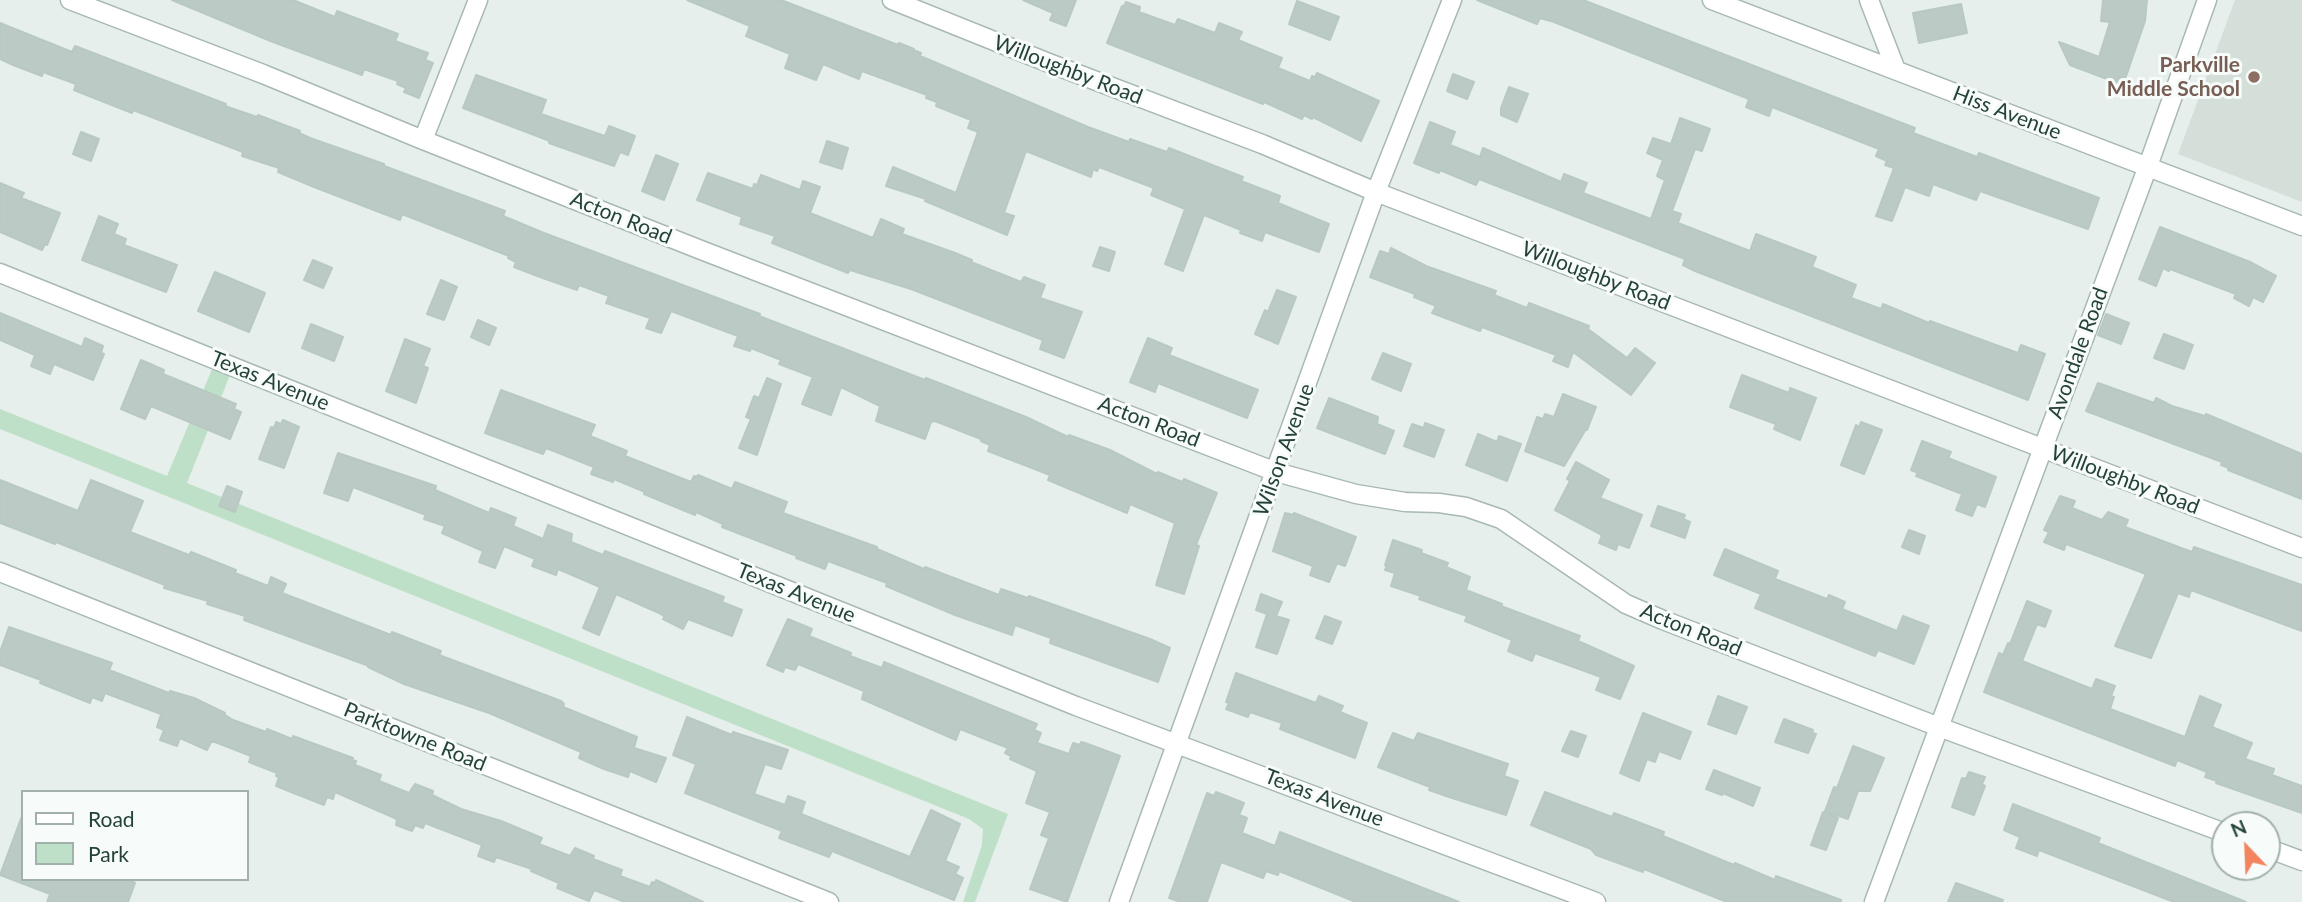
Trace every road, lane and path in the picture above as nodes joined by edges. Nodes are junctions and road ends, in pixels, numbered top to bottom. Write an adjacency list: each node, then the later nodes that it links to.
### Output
1 (70, 0): 9 (street, Acton Road)
2 (478, 0): 9 (street)
3 (892, 0): 11 (street, Willoughby Road)
4 (1452, 0): 11 (street, Wilson Avenue)
5 (1712, 0): 8 (street, Hiss Avenue)
6 (1869, 0): 8 (street)
7 (2207, 0): 10 (street, Avondale Road)
8 (1896, 71): 10 (street, Hiss Avenue)
9 (422, 140): 15 (street, Acton Road)
10 (2148, 166): 12 (street, Hiss Avenue); 14 (street, Avondale Road)
11 (1376, 192): 14 (street, Willoughby Road); 15 (street, Wilson Avenue)
12 (2302, 226)
13 (0, 273): 19 (street, Texas Avenue)
14 (2042, 449): 16 (street, Willoughby Road); 18 (street, Avondale Road)
15 (1276, 471): 18 (street, Acton Road); 19 (street, Wilson Avenue)
16 (2302, 548)
17 (0, 572): 23 (street, Parktowne Road)
18 (1939, 727): 20 (street, Acton Road); 26 (street, Avondale Road)
19 (1177, 742): 24 (street, Wilson Avenue); 25 (street, Texas Avenue)
20 (2211, 828)
21 (2281, 853): 22 (street)
22 (2302, 861)
23 (829, 902)
24 (1119, 902)
25 (1596, 902)
26 (1874, 902)

